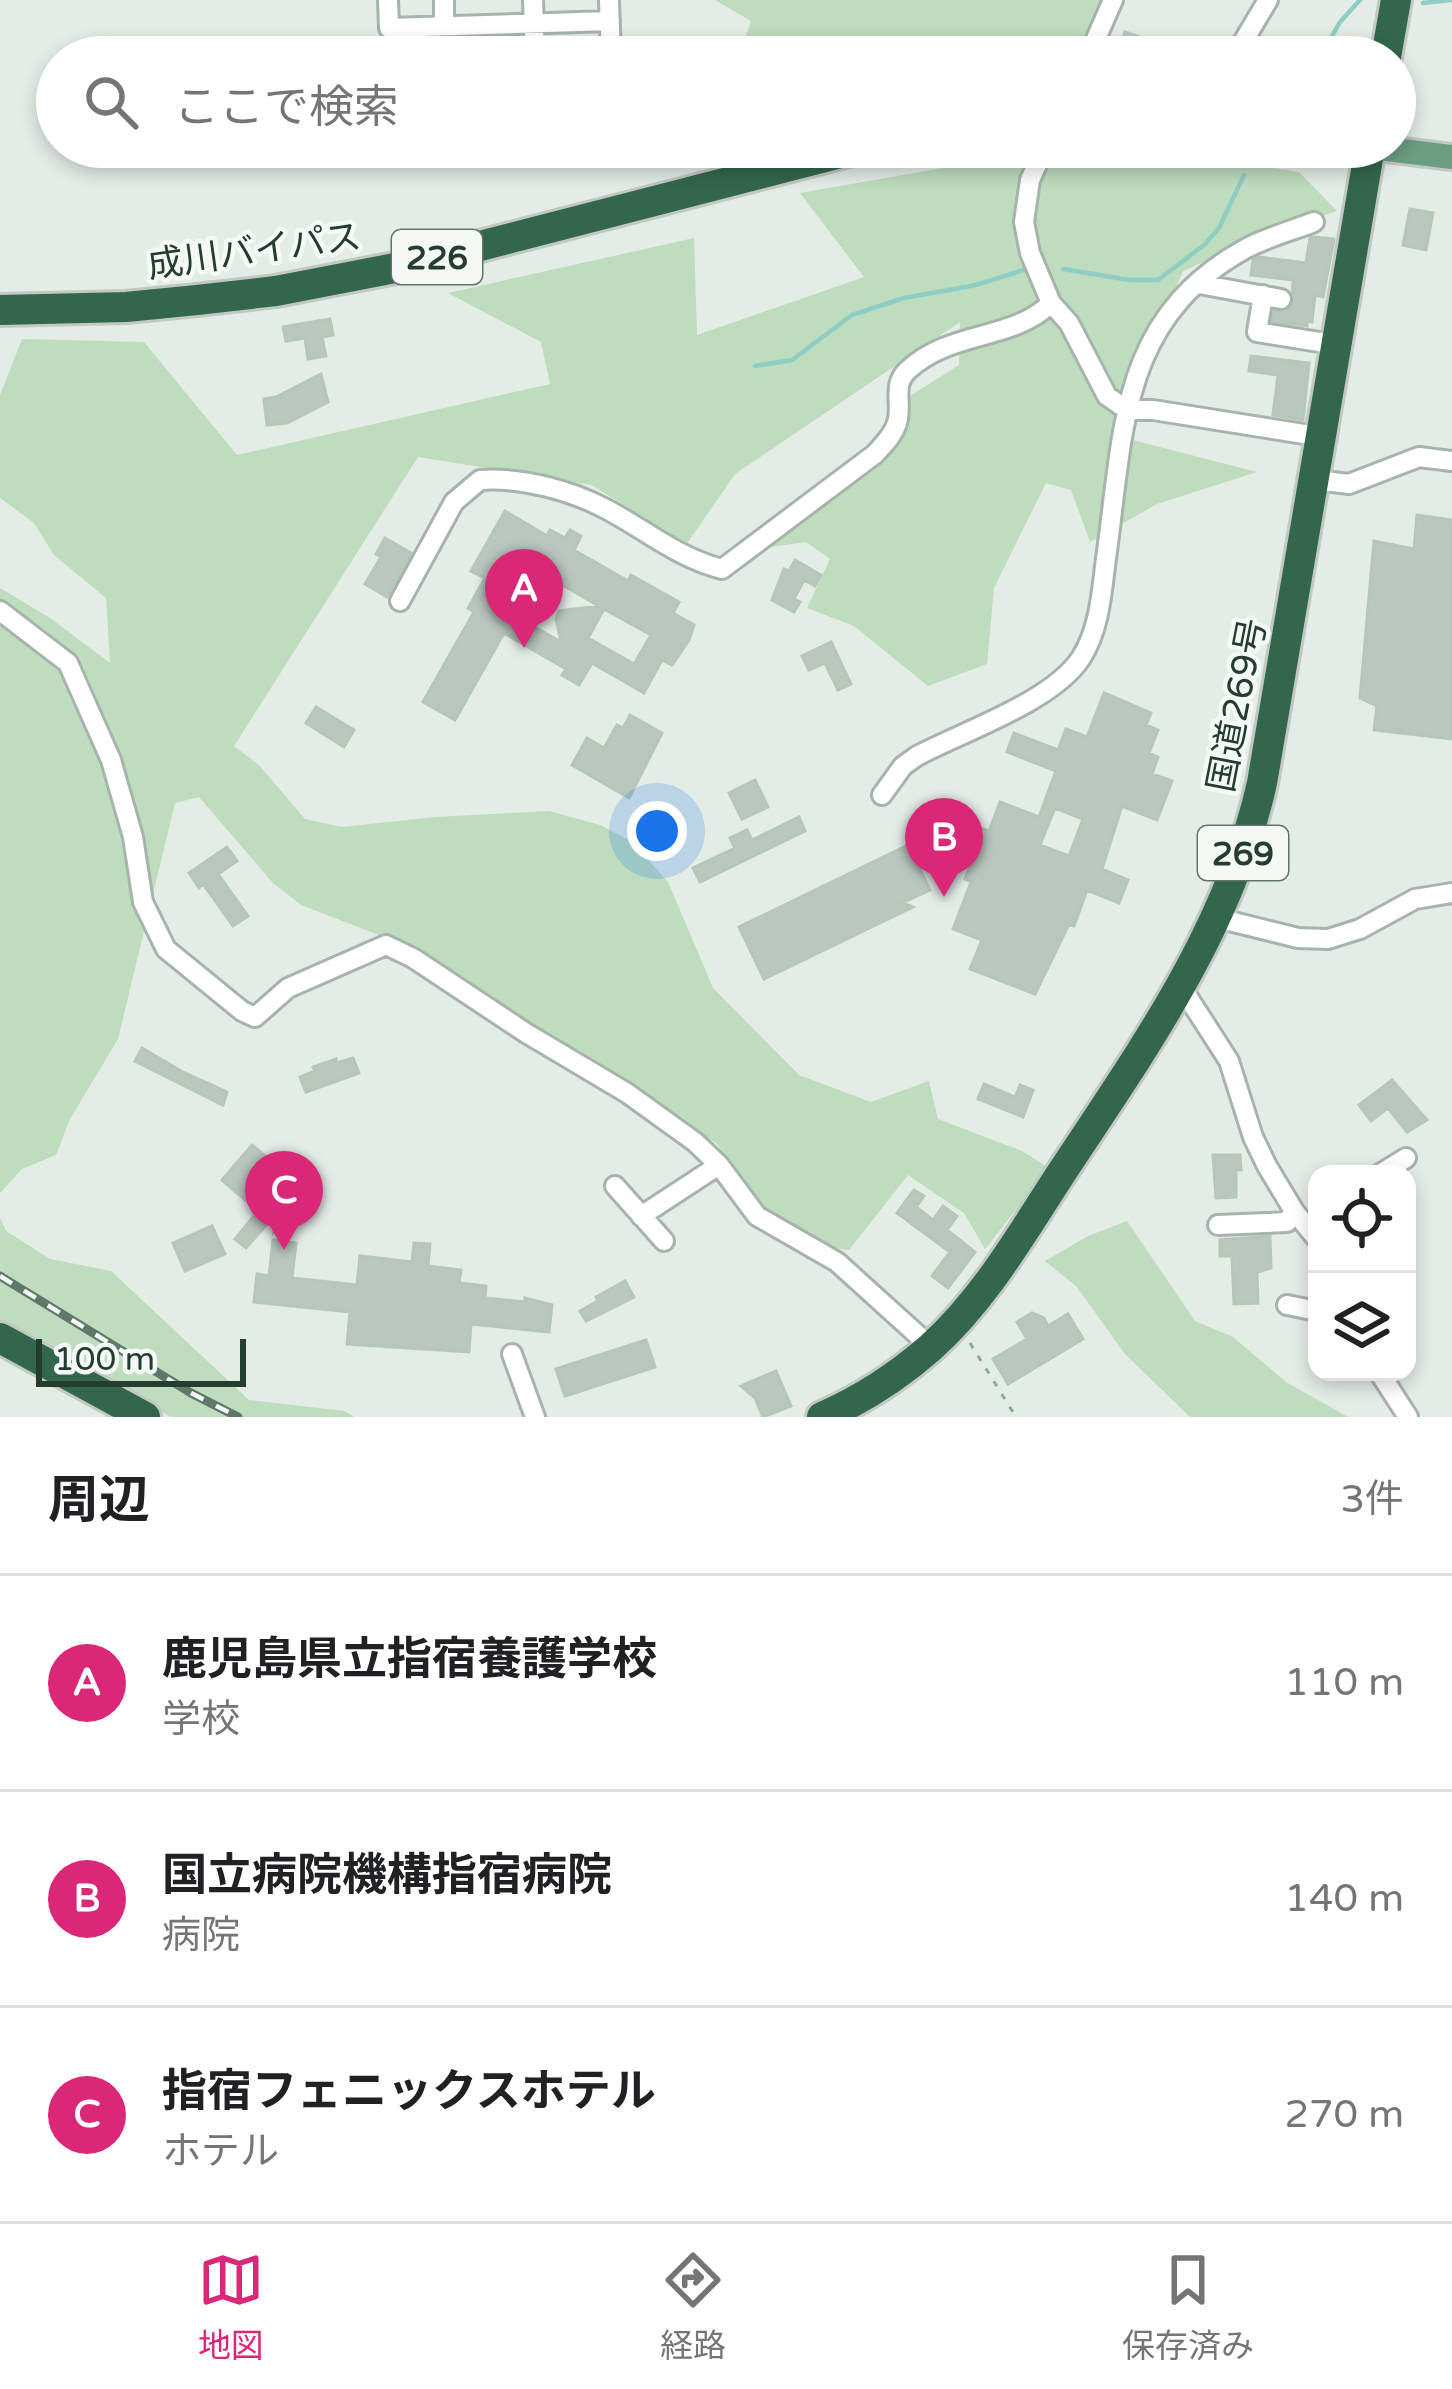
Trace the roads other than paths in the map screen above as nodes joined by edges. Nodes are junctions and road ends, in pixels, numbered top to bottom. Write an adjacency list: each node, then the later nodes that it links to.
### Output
1 (388, 0): 10 (street)
2 (444, 0): 10 (street)
3 (533, 0): 9 (street)
4 (609, 0): 8 (street)
5 (1113, 0): 13 (street)
6 (1268, 0): 14 (street)
7 (1396, 0): 15 (highway)
8 (610, 21): 9 (street); 12 (street)
9 (533, 24): 10 (street); 11 (street)
10 (444, 26)
11 (534, 36)
12 (610, 36)
13 (1097, 36)
14 (1247, 36)
15 (1390, 36)
16 (1416, 153): 17 (main road)
17 (1452, 157)
18 (783, 168): 24 (highway, 成川バイパス / 226)
19 (1035, 168): 23 (street)
20 (1368, 168): 25 (highway, 国道269号 / 269)
21 (1314, 222): 22 (street)
22 (1199, 284): 25 (street); 26 (street)
23 (1052, 303): 26 (street); 30 (street)
24 (0, 310)
25 (1338, 345): 27 (highway, 国道269号 / 269)
26 (1126, 410): 27 (street); 32 (street)
27 (1323, 437): 29 (highway, 国道269号 / 269)
28 (1452, 461): 29 (street)
29 (1316, 480): 34 (highway, 国道269号 / 269)
30 (400, 601)
31 (0, 611): 37 (street)
32 (882, 795)
33 (1452, 893): 34 (street)
34 (1217, 918): 35 (highway, 国道269号 / 269)
35 (1182, 988): 40 (street); 48 (highway, 国道269号 / 269)
36 (1406, 1158): 38 (street)
37 (719, 1165): 41 (street); 48 (street)
38 (1395, 1165)
39 (615, 1186): 41 (street)
40 (1294, 1211): 42 (street); 43 (street)
41 (641, 1216): 44 (street)
42 (1218, 1225)
43 (1308, 1228)
44 (664, 1241)
45 (1287, 1305): 46 (street)
46 (1308, 1310)
47 (0, 1338): 52 (highway)
48 (931, 1347): 51 (highway, 国道269号 / 269)
49 (512, 1354): 53 (street)
50 (1385, 1381): 54 (street)
51 (836, 1414)
52 (145, 1417)
53 (535, 1417)
54 (1408, 1417)

